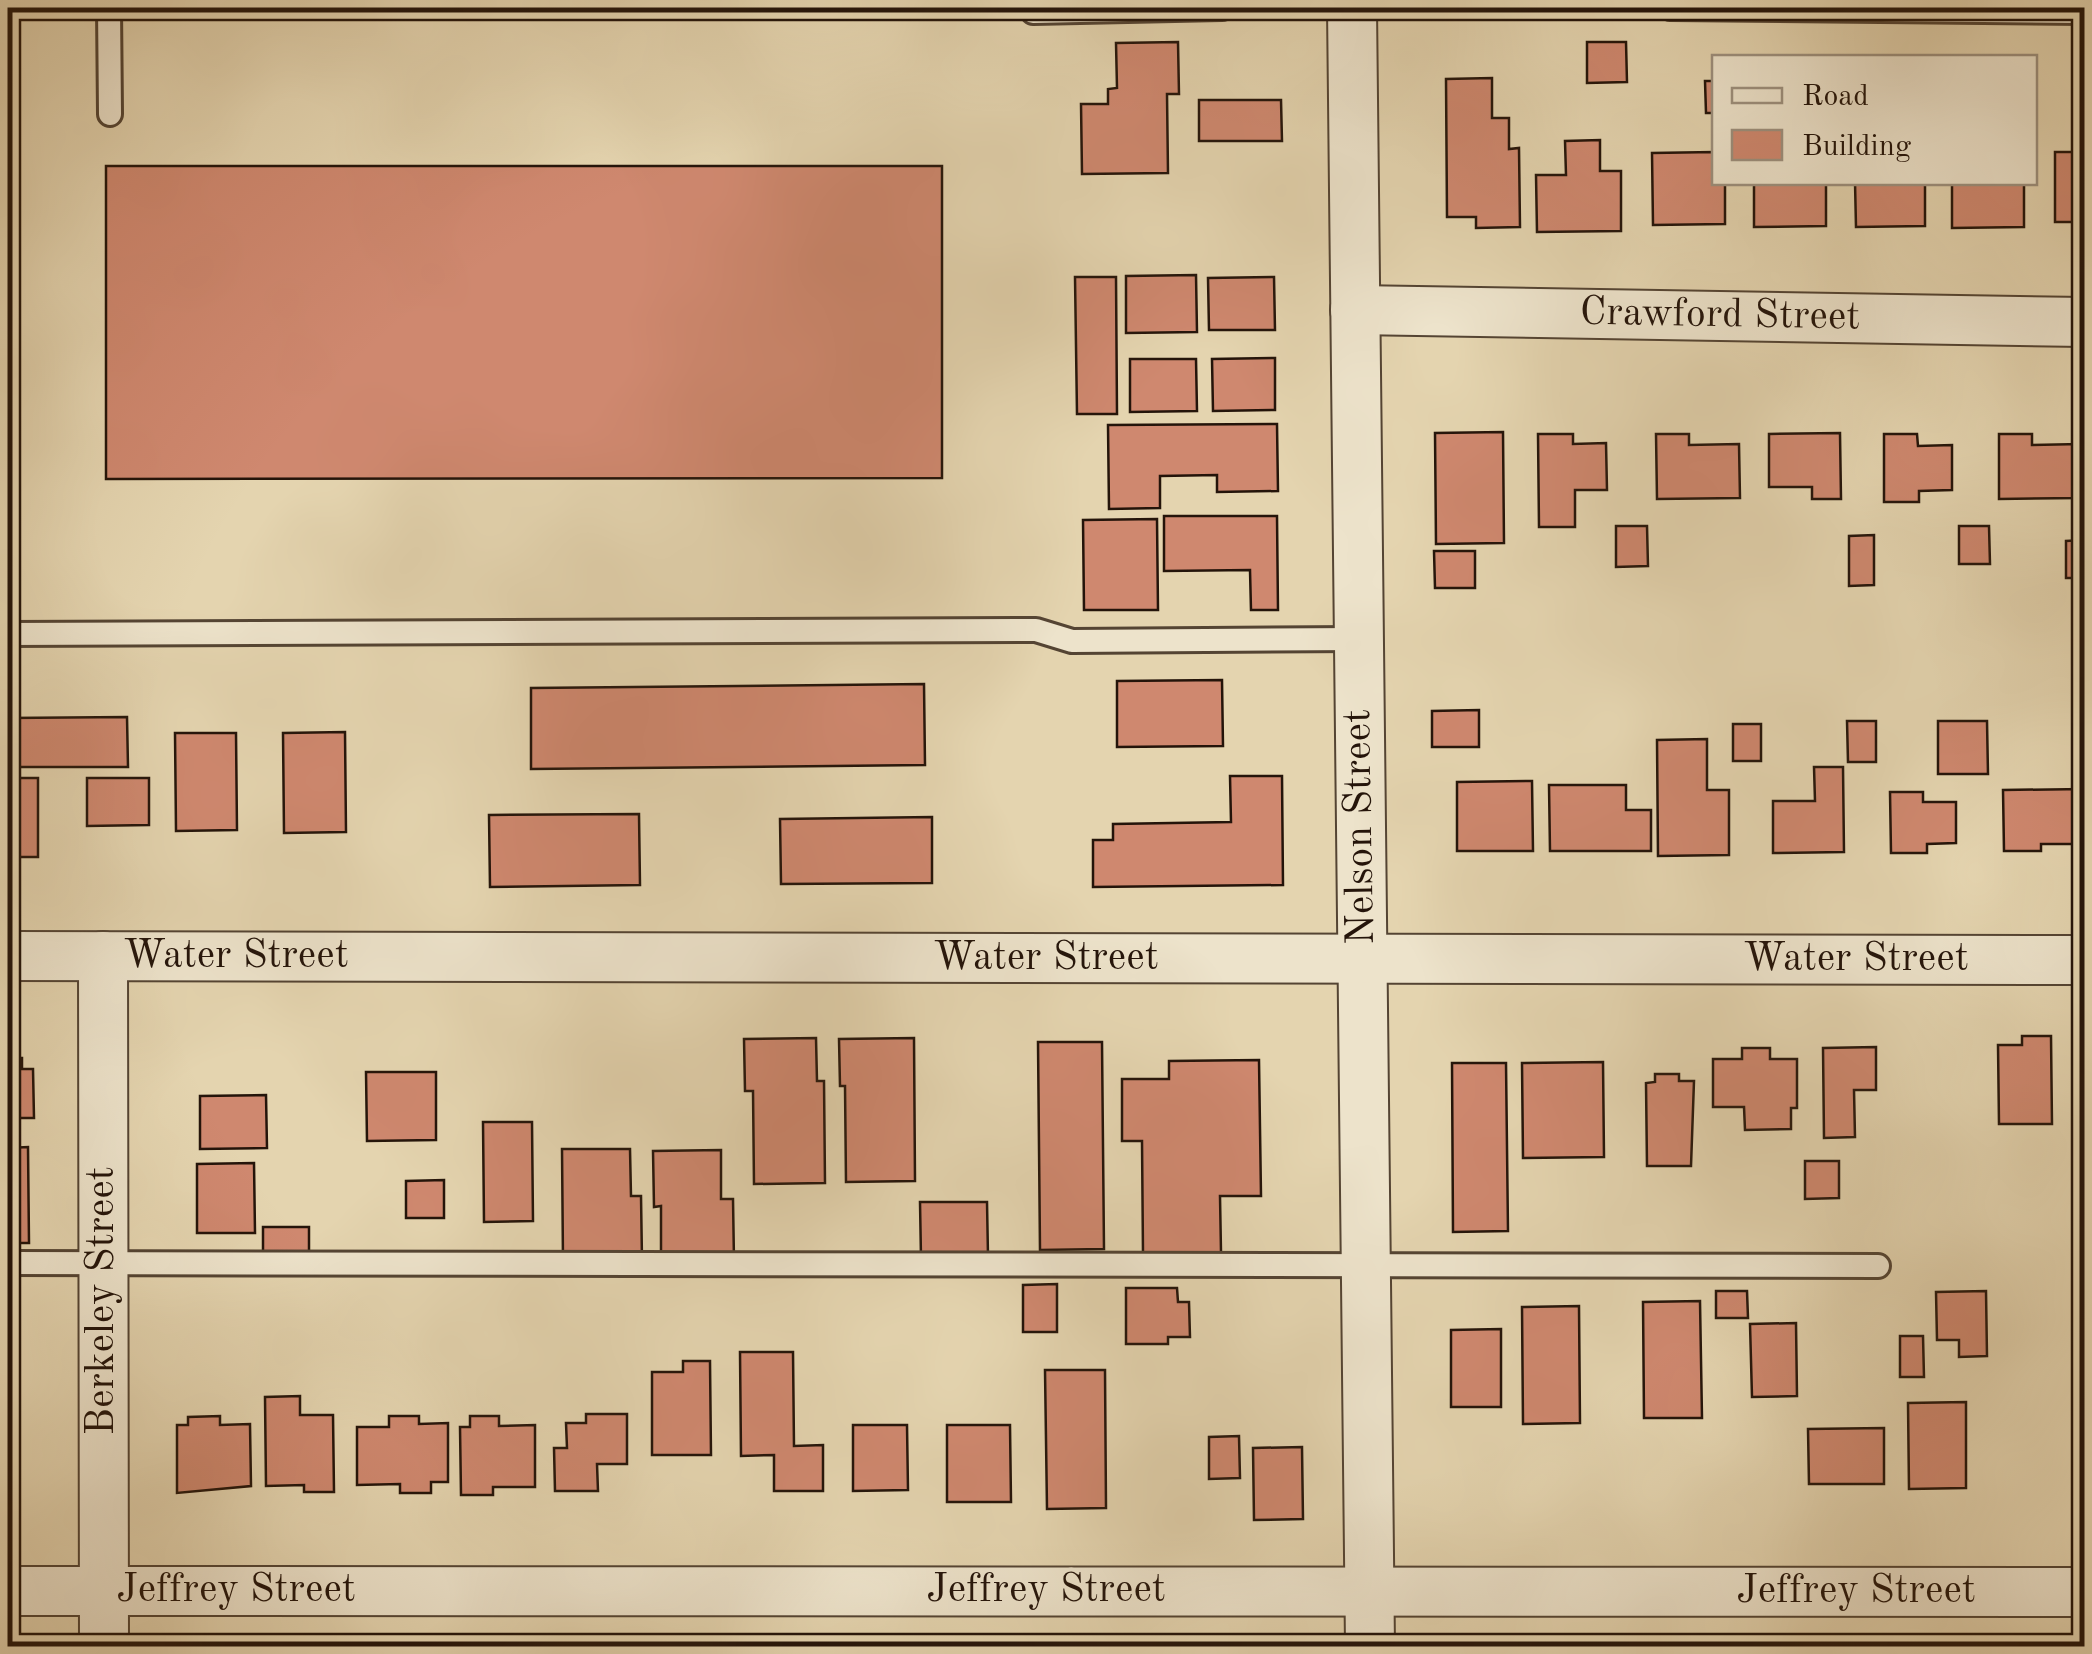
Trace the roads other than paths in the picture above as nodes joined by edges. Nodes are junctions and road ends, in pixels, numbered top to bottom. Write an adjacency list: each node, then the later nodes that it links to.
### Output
1 (110, 8): 7 (lane)
2 (1222, 8): 5 (lane)
3 (1352, 8): 8 (street, Nelson Street)
4 (1670, 8): 6 (lane)
5 (1033, 12)
6 (2084, 12)
7 (110, 114)
8 (1355, 310): 9 (street, Crawford Street); 11 (street, Nelson Street)
9 (2084, 322)
10 (8, 634): 11 (lane)
11 (1359, 639): 14 (street, Nelson Street)
12 (8, 956): 13 (street, Water Street)
13 (103, 956): 14 (street, Water Street); 17 (street, Berkeley Street)
14 (1363, 960): 15 (street, Water Street); 18 (street, Nelson Street)
15 (2084, 960)
16 (8, 1264): 17 (lane)
17 (103, 1264): 18 (lane); 21 (street, Berkeley Street)
18 (1366, 1266): 19 (lane); 22 (street, Nelson Street)
19 (1878, 1266)
20 (8, 1591): 21 (street, Jeffrey Street)
21 (104, 1592): 22 (street, Jeffrey Street); 24 (street, Berkeley Street)
22 (1370, 1592): 23 (street, Jeffrey Street); 25 (street, Nelson Street)
23 (2084, 1592)
24 (104, 1646)
25 (1370, 1646)

